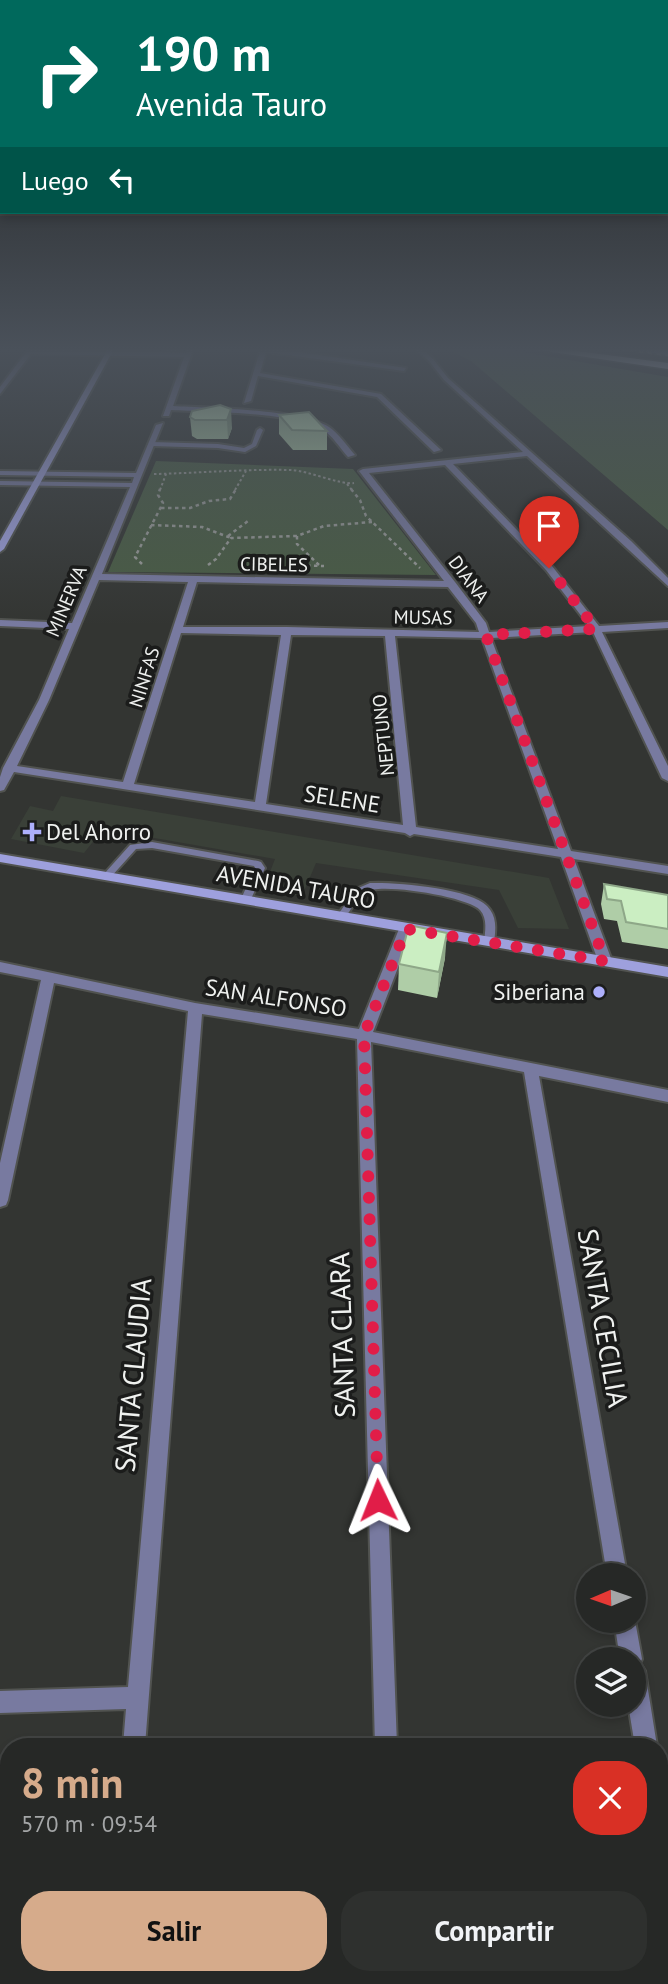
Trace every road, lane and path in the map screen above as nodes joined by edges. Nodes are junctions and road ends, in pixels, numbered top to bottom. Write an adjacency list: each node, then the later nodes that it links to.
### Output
1 (60, 440): 14 (street)
2 (154, 440): 7 (street, MINERVA)
3 (256, 440): 7 (lane)
4 (337, 440): 10 (street)
5 (427, 440): 8 (street)
6 (512, 440): 9 (street)
7 (152, 444): 16 (street, MINERVA)
8 (437, 450)
9 (528, 454): 11 (street); 38 (street)
10 (351, 455)
11 (447, 462): 17 (street); 43 (street)
12 (246, 471): 15 (path); 20 (path); 22 (path)
13 (0, 472): 14 (street)
14 (41, 473): 16 (street); 19 (street)
15 (166, 474): 16 (path); 22 (path)
16 (139, 475): 21 (street, MINERVA)
17 (366, 475): 20 (path); 39 (street, DIANA)
18 (0, 483): 19 (street)
19 (35, 483): 21 (street); 28 (street)
20 (347, 484): 24 (path)
21 (134, 485): 36 (street, MINERVA)
22 (161, 508): 25 (path)
23 (248, 521): 27 (path)
24 (372, 522): 26 (path); 33 (path)
25 (151, 525): 27 (path); 29 (path)
26 (297, 536): 27 (path); 31 (path)
27 (229, 537): 32 (path)
28 (0, 549)
29 (142, 564)
30 (257, 565): 31 (path)
31 (319, 565): 34 (path)
32 (217, 566)
33 (415, 566): 35 (path); 39 (path)
34 (330, 567)
35 (411, 569)
36 (96, 576): 37 (street, CIBELES); 42 (street, MINERVA)
37 (193, 580): 39 (street, CIBELES); 44 (street, NINFAS)
38 (668, 583)
39 (452, 584): 47 (street, DIANA)
40 (0, 623): 42 (street)
41 (668, 625): 43 (street, MUSAS)
42 (74, 626): 48 (street, MINERVA)
43 (596, 629): 47 (street, MUSAS); 49 (street)
44 (177, 630): 45 (street, MUSAS); 50 (street, NINFAS)
45 (287, 630): 46 (street, MUSAS); 52 (street)
46 (390, 634): 47 (street, MUSAS); 53 (street, NEPTUNO)
47 (486, 635): 54 (street, DIANA)
48 (9, 768): 50 (street, SELENE); 51 (street, MINERVA)
49 (668, 778)
50 (128, 785): 52 (street, SELENE)
51 (0, 788)
52 (260, 807): 53 (street, SELENE)
53 (410, 832): 54 (street, SELENE)
54 (566, 854): 56 (street, SELENE); 62 (street, DIANA)
55 (0, 858): 57 (street, AVENIDA TAURO)
56 (668, 870)
57 (107, 876): 58 (street, AVENIDA TAURO); 58 (lane)
58 (246, 899): 59 (street, AVENIDA TAURO)
59 (342, 916): 60 (street, AVENIDA TAURO); 61 (lane)
60 (406, 929): 61 (street, AVENIDA TAURO); 67 (street, SANTA CLARA)
61 (489, 942): 62 (street, AVENIDA TAURO)
62 (605, 961): 64 (street, AVENIDA TAURO)
63 (0, 967): 65 (street, SAN ALFONSO)
64 (668, 972)
65 (49, 976): 66 (street, SAN ALFONSO); 70 (street)
66 (195, 1008): 67 (street, SAN ALFONSO); 72 (street, SANTA CLAUDIA)
67 (364, 1035): 68 (street, SAN ALFONSO); 76 (street, SANTA CLARA)
68 (531, 1070): 69 (street, SAN ALFONSO); 71 (street, SANTA CECILIA)
69 (668, 1096)
70 (0, 1200)
71 (615, 1563)
72 (138, 1698): 73 (street); 75 (street, SANTA CLAUDIA)
73 (0, 1702)
74 (641, 1717): 77 (street)
75 (135, 1738)
76 (386, 1738)
77 (645, 1738)

